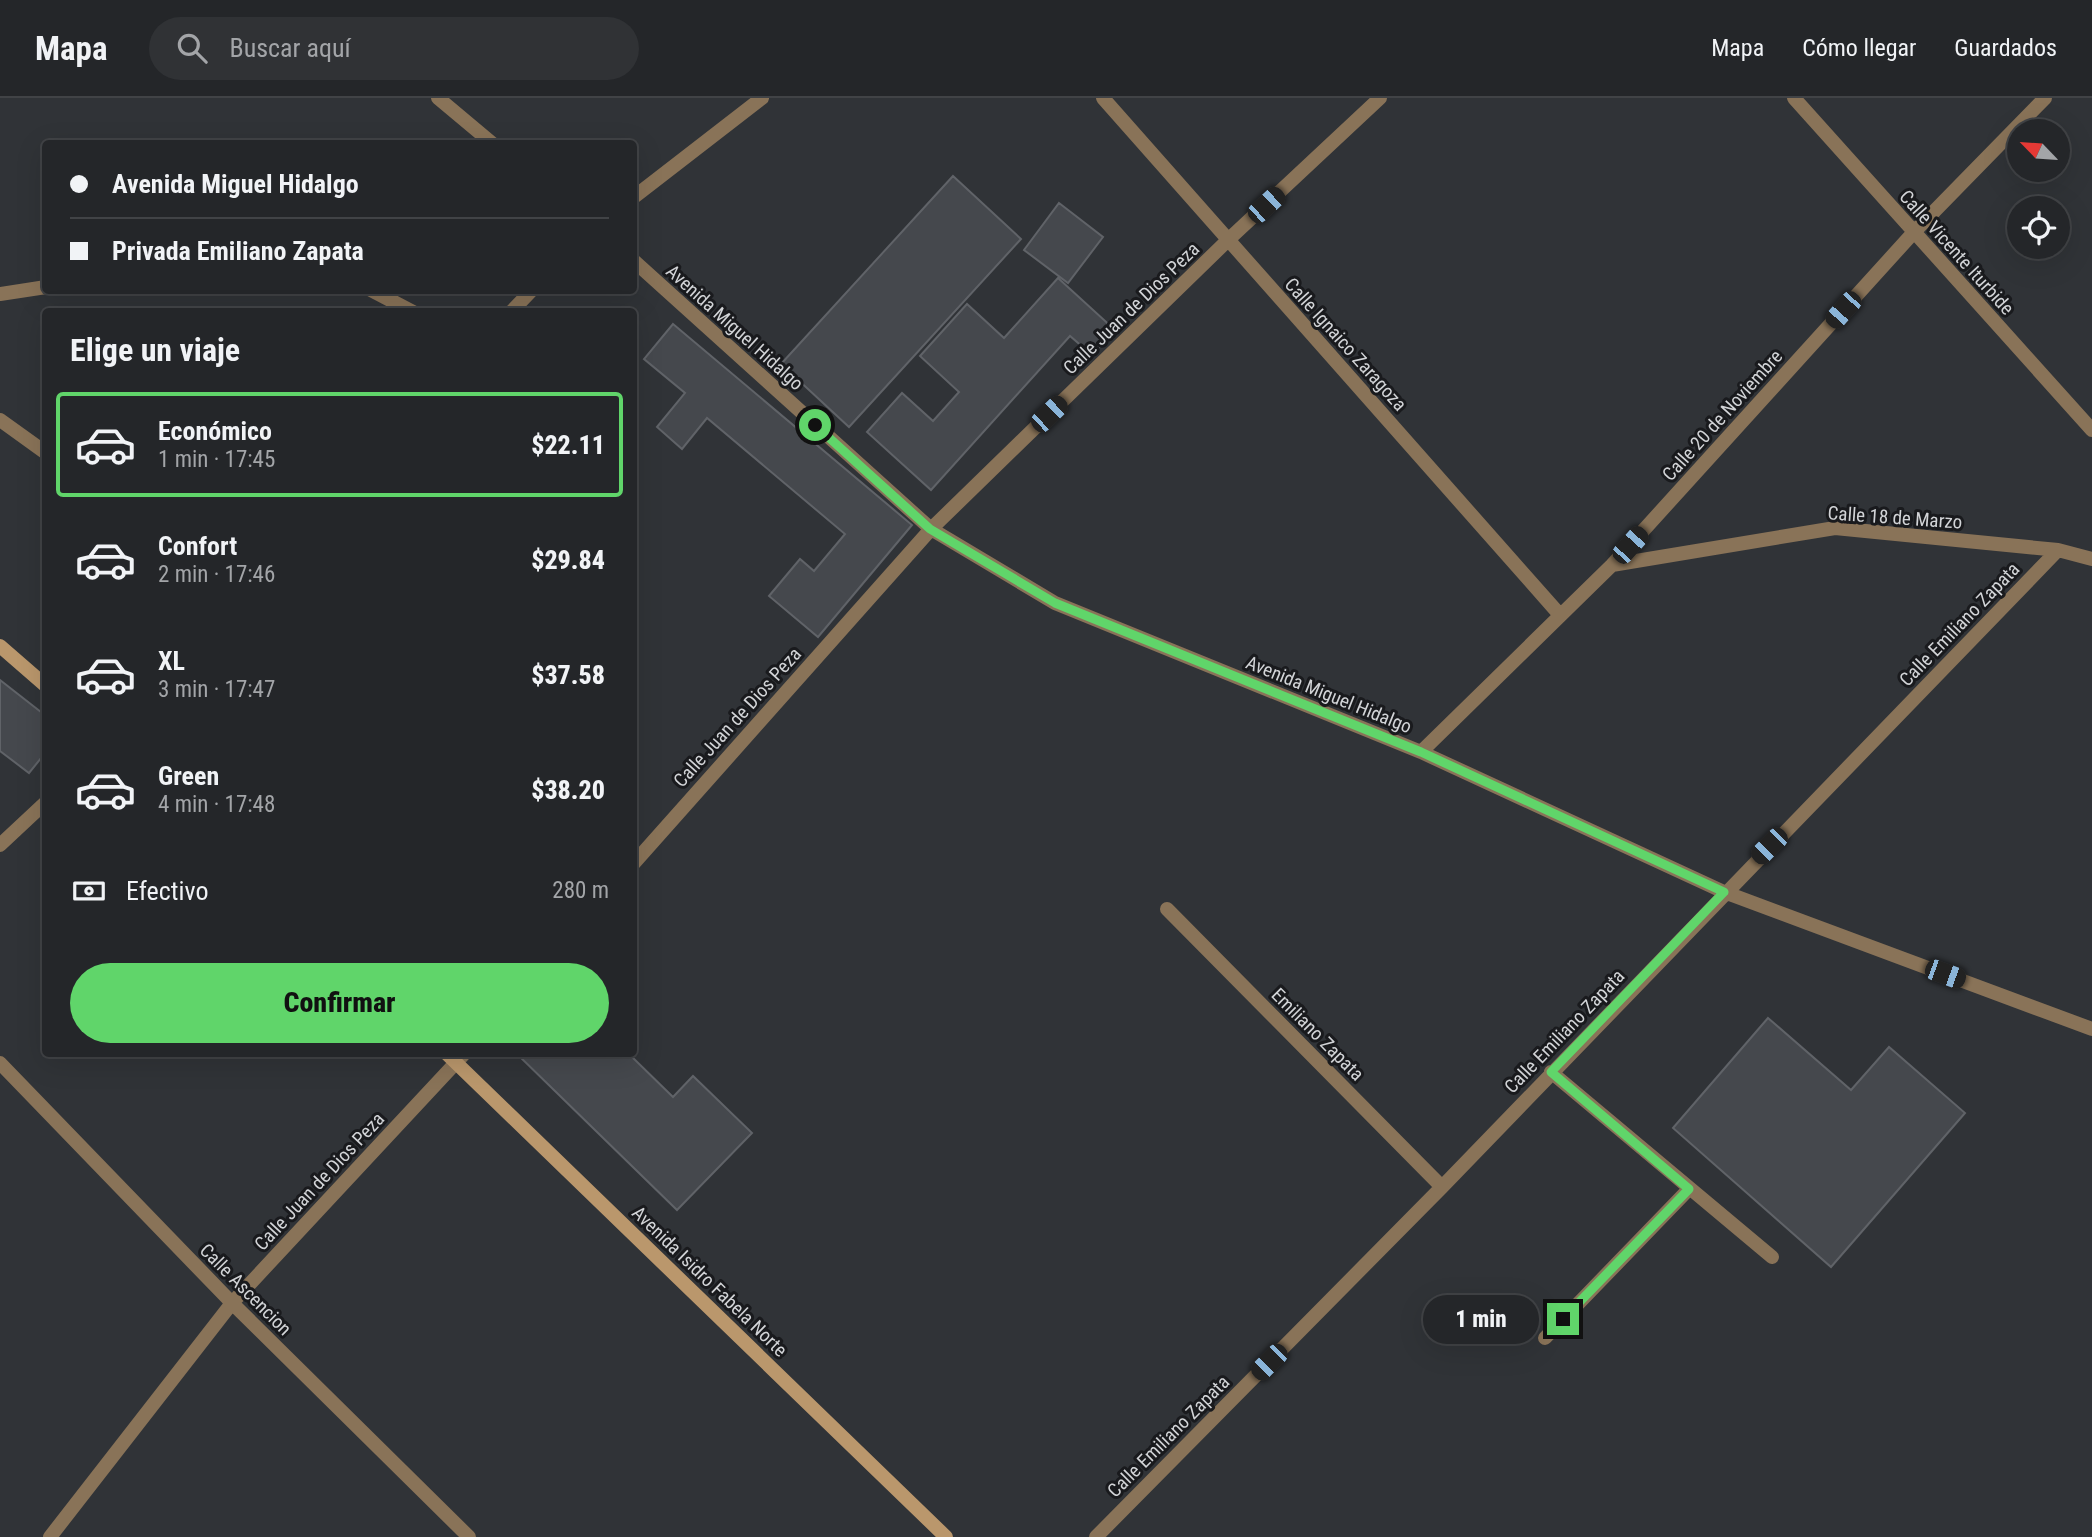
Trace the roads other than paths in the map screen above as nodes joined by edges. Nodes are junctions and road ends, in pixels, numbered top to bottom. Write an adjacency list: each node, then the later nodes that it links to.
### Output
1 (438, 98): 7 (street)
2 (762, 98): 8 (street)
3 (1102, 98): 10 (street, Calle Ignaico Zaragoza)
4 (1380, 98): 10 (street, Calle Juan de Dios Peza)
5 (1794, 98): 9 (street, Calle Vicente Iturbide)
6 (2045, 98): 9 (street, Calle 20 de Noviembre)
7 (488, 140)
8 (637, 195)
9 (1914, 232): 19 (street, Calle Vicente Iturbide); 24 (street, Calle 20 de Noviembre)
10 (1228, 240): 21 (street, Calle Juan de Dios Peza); 25 (street, Calle Ignaico Zaragoza)
11 (637, 264): 21 (street, Avenida Miguel Hidalgo)
12 (42, 288): 13 (street)
13 (0, 294)
14 (379, 294): 16 (street)
15 (528, 294): 17 (street)
16 (405, 308)
17 (515, 308)
18 (0, 419): 20 (street)
19 (2092, 430)
20 (42, 450)
21 (930, 529): 28 (street, Avenida Miguel Hidalgo); 31 (street, Calle Juan de Dios Peza)
22 (2058, 550): 23 (street, Calle 18 de Marzo); 24 (street, Calle 18 de Marzo); 32 (street, Calle Emiliano Zapata)
23 (2092, 559)
24 (1612, 565): 25 (street, Calle 20 de Noviembre)
25 (1560, 615): 28 (street, Calle 20 de Noviembre)
26 (0, 646): 27 (main road)
27 (42, 683)
28 (1421, 752): 32 (street, Avenida Miguel Hidalgo)
29 (42, 806): 30 (street)
30 (0, 845)
31 (637, 860)
32 (1724, 892): 34 (street, Avenida Miguel Hidalgo); 38 (street, Calle Emiliano Zapata)
33 (1167, 909): 39 (street, Emiliano Zapata)
34 (2092, 1029)
35 (455, 1057): 42 (street, Calle Juan de Dios Peza)
36 (457, 1057): 46 (main road, Avenida Isidro Fabela Norte)
37 (0, 1063): 42 (street, Calle Ascencion)
38 (1551, 1072): 39 (street, Calle Emiliano Zapata); 40 (street)
39 (1442, 1187): 47 (street, Calle Emiliano Zapata)
40 (1689, 1189): 41 (street); 43 (street)
41 (1772, 1257)
42 (232, 1303): 44 (street, Calle Juan de Dios Peza); 45 (street, Calle Ascencion)
43 (1545, 1338)
44 (50, 1537)
45 (469, 1537)
46 (946, 1537)
47 (1096, 1537)

